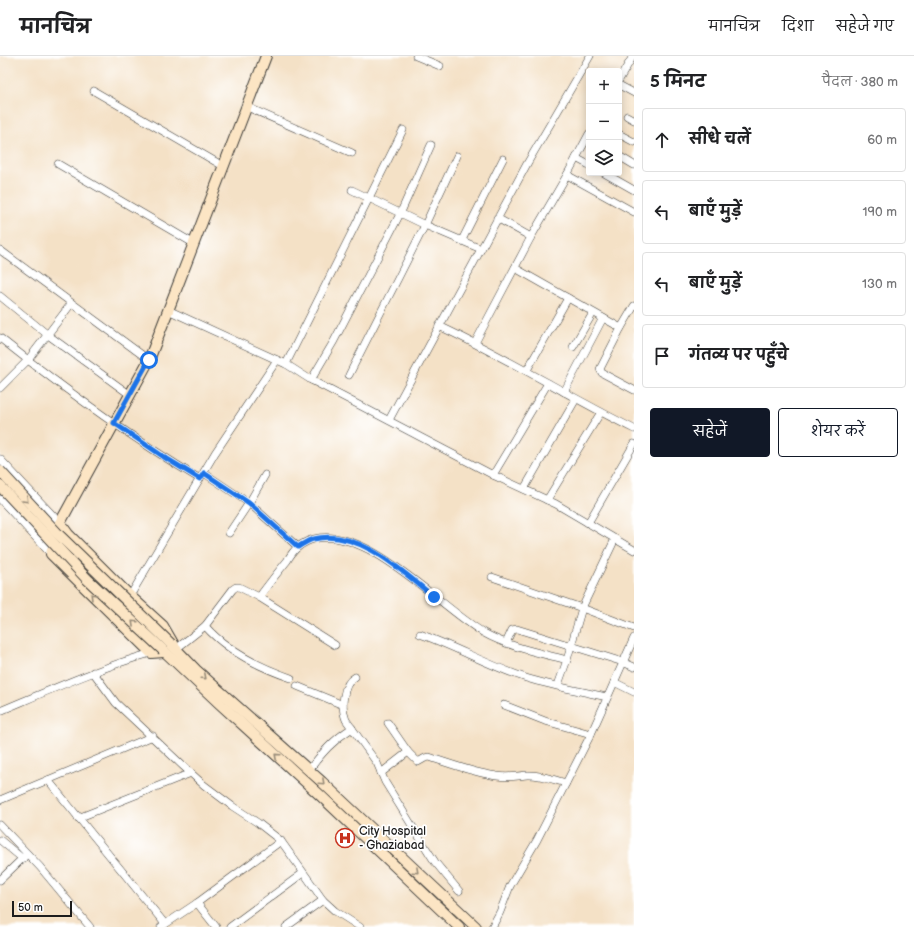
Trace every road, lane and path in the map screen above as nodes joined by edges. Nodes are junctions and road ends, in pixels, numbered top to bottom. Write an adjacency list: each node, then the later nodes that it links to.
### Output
1 (266, 56): 10 (main road)
2 (416, 56): 5 (street)
3 (590, 56): 34 (street)
4 (633, 56): 6 (street)
5 (440, 66)
6 (622, 75)
7 (622, 87): 9 (street)
8 (94, 91): 26 (street)
9 (634, 93)
10 (246, 106): 18 (street); 26 (main road)
11 (627, 116): 12 (street)
12 (634, 120)
13 (403, 130): 31 (street)
14 (622, 136): 16 (street)
15 (586, 140): 20 (street)
16 (634, 142)
17 (431, 144): 32 (street)
18 (352, 153)
19 (457, 156): 35 (street)
20 (576, 158): 23 (street); 27 (street)
21 (622, 158): 25 (street)
22 (502, 159): 37 (street)
23 (586, 163)
24 (58, 164): 38 (street)
25 (634, 164)
26 (223, 166): 38 (main road)
27 (567, 176): 33 (street); 36 (street)
28 (609, 176): 30 (street)
29 (352, 190): 31 (street)
30 (634, 190)
31 (370, 198): 32 (street); 58 (street)
32 (401, 212): 35 (street); 61 (street)
33 (634, 212)
34 (497, 218): 36 (street); 39 (street)
35 (425, 225): 37 (street); 60 (street)
36 (531, 237): 41 (street)
37 (462, 240): 39 (street)
38 (193, 243): 46 (main road)
39 (480, 249): 49 (street)
40 (0, 250): 44 (street)
41 (515, 268): 43 (street); 53 (street)
42 (0, 296): 51 (street)
43 (568, 298): 47 (street); 59 (street)
44 (71, 304): 51 (street); 56 (street)
45 (634, 306): 50 (street)
46 (168, 310): 56 (main road); 57 (street)
47 (593, 312): 48 (street); 54 (street)
48 (603, 318): 50 (street); 65 (street)
49 (439, 326): 53 (street); 69 (street)
50 (621, 328): 64 (street)
51 (48, 335): 55 (street); 66 (street)
52 (0, 338): 55 (street)
53 (475, 343): 59 (street)
54 (573, 347)
55 (28, 360): 63 (street); 70 (street)
56 (149, 360): 66 (main road)
57 (277, 360): 58 (street); 76 (street)
58 (286, 364): 61 (street)
59 (526, 370): 62 (street)
60 (349, 375)
61 (311, 380): 69 (street)
62 (548, 383): 65 (street); 77 (street)
63 (0, 388)
64 (634, 390)
65 (564, 392): 67 (street)
66 (130, 394): 70 (main road)
67 (576, 399): 68 (street); 79 (street)
68 (601, 412): 71 (street); 81 (street)
69 (389, 420): 77 (street)
70 (114, 423): 76 (street); 83 (main road)
71 (634, 429)
72 (634, 444): 84 (street)
73 (0, 459): 83 (street)
74 (0, 471): 101 (main road, one-way to 101, bridge)
75 (264, 475): 82 (street)
76 (202, 476): 82 (street); 91 (street)
77 (493, 476): 79 (street)
78 (0, 486): 101 (main road, one-way to 78, bridge)
79 (524, 489): 81 (street)
80 (0, 499): 89 (street)
81 (547, 500): 84 (street)
82 (249, 503): 85 (street); 87 (street)
83 (60, 523): 89 (main road); 91 (main road)
84 (588, 523): 86 (street)
85 (229, 533)
86 (615, 539): 88 (street); 93 (street)
87 (298, 547): 92 (street); 98 (street)
88 (634, 550)
89 (51, 554): 102 (main road, one-way to 89)
90 (492, 577): 93 (street)
91 (130, 596): 101 (main road)
92 (259, 597): 94 (street); 99 (street)
93 (582, 608): 95 (street); 100 (street)
94 (205, 626): 101 (street); 108 (street)
95 (634, 628)
96 (420, 634): 110 (street)
97 (634, 638): 104 (street)
98 (506, 643): 100 (street); 103 (street)
99 (335, 645)
100 (571, 646): 103 (street); 104 (street)
101 (169, 649): 102 (main road); 122 (main road, one-way to 122); 145 (main road, one-way to 101)
102 (151, 653): 106 (street)
103 (567, 660): 110 (street)
104 (623, 662): 105 (street); 109 (street)
105 (634, 667)
106 (93, 672): 116 (street); 120 (street)
107 (355, 677): 115 (street)
108 (291, 678)
109 (614, 682): 112 (street); 113 (street)
110 (558, 685): 113 (street)
111 (297, 686): 115 (street)
112 (634, 692)
113 (607, 697): 119 (street)
114 (504, 705): 119 (street)
115 (343, 706): 118 (street)
116 (0, 711)
117 (388, 723): 121 (street)
118 (352, 728): 122 (street); 124 (street)
119 (591, 734): 126 (street)
120 (153, 736): 123 (street); 125 (street)
121 (408, 752): 124 (street); 126 (street)
122 (309, 770): 146 (main road, one-way to 146)
123 (191, 773): 128 (street); 131 (street)
124 (381, 774): 135 (street)
125 (48, 780): 127 (street); 128 (street)
126 (566, 783): 147 (street)
127 (0, 800)
128 (78, 818): 139 (street)
129 (0, 825): 132 (street)
130 (0, 840): 132 (street)
131 (281, 841): 133 (street); 137 (street)
132 (25, 856): 134 (street); 140 (street)
133 (303, 873): 136 (street); 142 (street)
134 (0, 880)
135 (459, 892)
136 (323, 900): 138 (street); 143 (street)
137 (197, 903): 139 (street); 141 (street)
138 (349, 925): 144 (street)
139 (163, 926)
140 (90, 927)
141 (216, 927)
142 (230, 927)
143 (286, 927)
144 (360, 927)
145 (459, 927)
146 (476, 927)
147 (492, 927)

